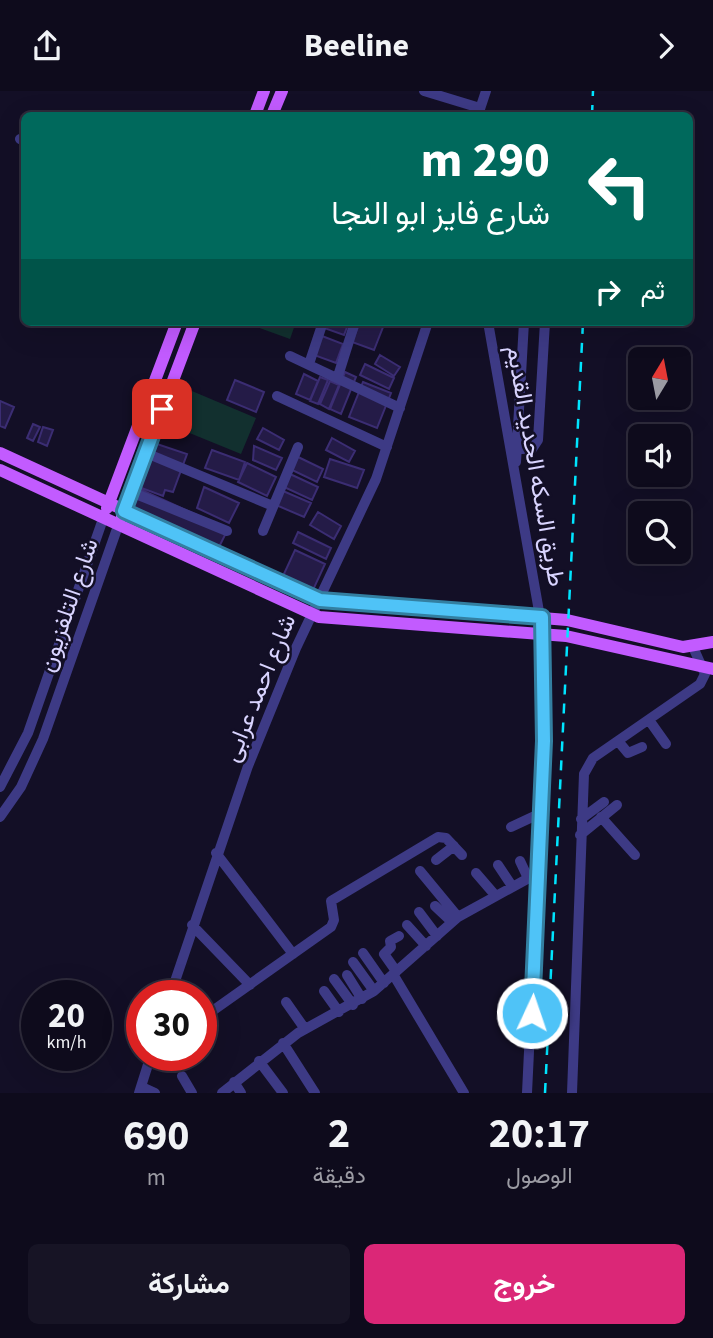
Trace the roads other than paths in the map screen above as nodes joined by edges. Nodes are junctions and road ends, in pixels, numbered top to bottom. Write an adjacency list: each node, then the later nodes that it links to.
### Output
1 (264, 91): 5 (main road)
2 (282, 91): 6 (main road)
3 (424, 91): 7 (street)
4 (486, 91): 7 (street)
5 (256, 112)
6 (273, 112)
7 (479, 112)
8 (175, 326): 29 (main road, شارع التلفزيون)
9 (194, 326): 25 (main road, شارع التلفزيون)
10 (322, 326): 17 (street)
11 (354, 326): 18 (street)
12 (427, 326): 20 (street, شارع احمد عرابى)
13 (489, 326): 27 (street, طريق السكه الحديد القديم)
14 (524, 326): 23 (street)
15 (545, 326): 23 (street)
16 (290, 356): 17 (street)
17 (309, 364): 18 (street)
18 (338, 376): 20 (street)
19 (277, 396): 22 (street)
20 (400, 408): 22 (street, شارع احمد عرابى)
21 (298, 447): 30 (street)
22 (387, 447): 36 (street, شارع احمد عرابى)
23 (517, 449): 27 (street)
24 (0, 453): 29 (main road)
25 (146, 453): 28 (main road, شارع التلفزيون); 30 (street)
26 (0, 470): 32 (main road)
27 (515, 480): 38 (street, طريق السكه الحديد القديم)
28 (131, 492): 31 (main road, شارع التلفزيون); 34 (street)
29 (108, 503): 31 (main road); 32 (main road, شارع التلفزيون)
30 (273, 506): 35 (street)
31 (124, 511): 33 (main road, شارع التلفزيون); 36 (main road)
32 (103, 519): 33 (main road); 47 (street, شارع التلفزيون)
33 (118, 526): 37 (main road); 51 (street, شارع التلفزيون)
34 (227, 531)
35 (263, 531)
36 (320, 600): 37 (street, شارع احمد عرابى); 38 (main road)
37 (311, 615): 39 (main road); 57 (street, شارع احمد عرابى)
38 (542, 617): 39 (street, طريق السكه الحديد القديم); 41 (main road)
39 (543, 634): 42 (main road); 50 (street, طريق السكه الحديد القديم)
40 (713, 642): 41 (main road)
41 (693, 647): 42 (street)
42 (708, 668): 43 (street)
43 (649, 720): 44 (street); 45 (street)
44 (618, 741): 46 (street); 53 (street)
45 (666, 744)
46 (642, 747)
47 (0, 787)
48 (604, 802): 53 (street)
49 (617, 805): 52 (street)
50 (541, 813): 54 (street); 64 (street, طريق السكه الحديد القديم)
51 (0, 817)
52 (601, 817): 55 (street); 59 (street)
53 (581, 819): 55 (street)
54 (511, 827)
55 (580, 835): 107 (street)
56 (454, 846): 58 (street); 60 (street); 78 (street)
57 (216, 853): 72 (street, شارع احمد عرابى); 78 (street)
58 (462, 855)
59 (635, 855)
60 (436, 860)
61 (520, 861): 66 (street)
62 (498, 865): 67 (street)
63 (477, 873): 68 (street)
64 (538, 873): 66 (street); 106 (street, طريق السكه الحديد القديم)
65 (422, 877): 71 (street)
66 (528, 878): 67 (street)
67 (512, 886): 68 (street)
68 (495, 895): 71 (street)
69 (435, 906): 71 (street)
70 (419, 912): 75 (street)
71 (455, 920): 75 (street)
72 (192, 925): 83 (street, شارع احمد عرابى); 85 (street)
73 (407, 925): 76 (street)
74 (399, 936): 80 (street)
75 (437, 936): 76 (street)
76 (426, 946): 80 (street)
77 (363, 953): 84 (street)
78 (293, 954): 85 (street)
79 (353, 962): 87 (street)
80 (394, 972): 84 (street); 105 (street)
81 (347, 975): 89 (street)
82 (334, 979): 89 (street)
83 (175, 980)
84 (384, 982): 87 (street)
85 (250, 985): 90 (street)
86 (324, 991): 91 (street)
87 (374, 991): 89 (street)
88 (286, 1002): 92 (street)
89 (358, 1002): 91 (street)
90 (217, 1008)
91 (340, 1012): 92 (street)
92 (305, 1029): 93 (street)
93 (283, 1043): 94 (street); 104 (street)
94 (259, 1061): 97 (street); 103 (street)
95 (146, 1071): 98 (street)
96 (182, 1076): 100 (street)
97 (234, 1082): 101 (street); 102 (street)
98 (141, 1090): 99 (street)
99 (155, 1093)
100 (192, 1093)
101 (222, 1093)
102 (241, 1093)
103 (283, 1093)
104 (315, 1093)
105 (464, 1093)
106 (527, 1093)
107 (572, 1093)

